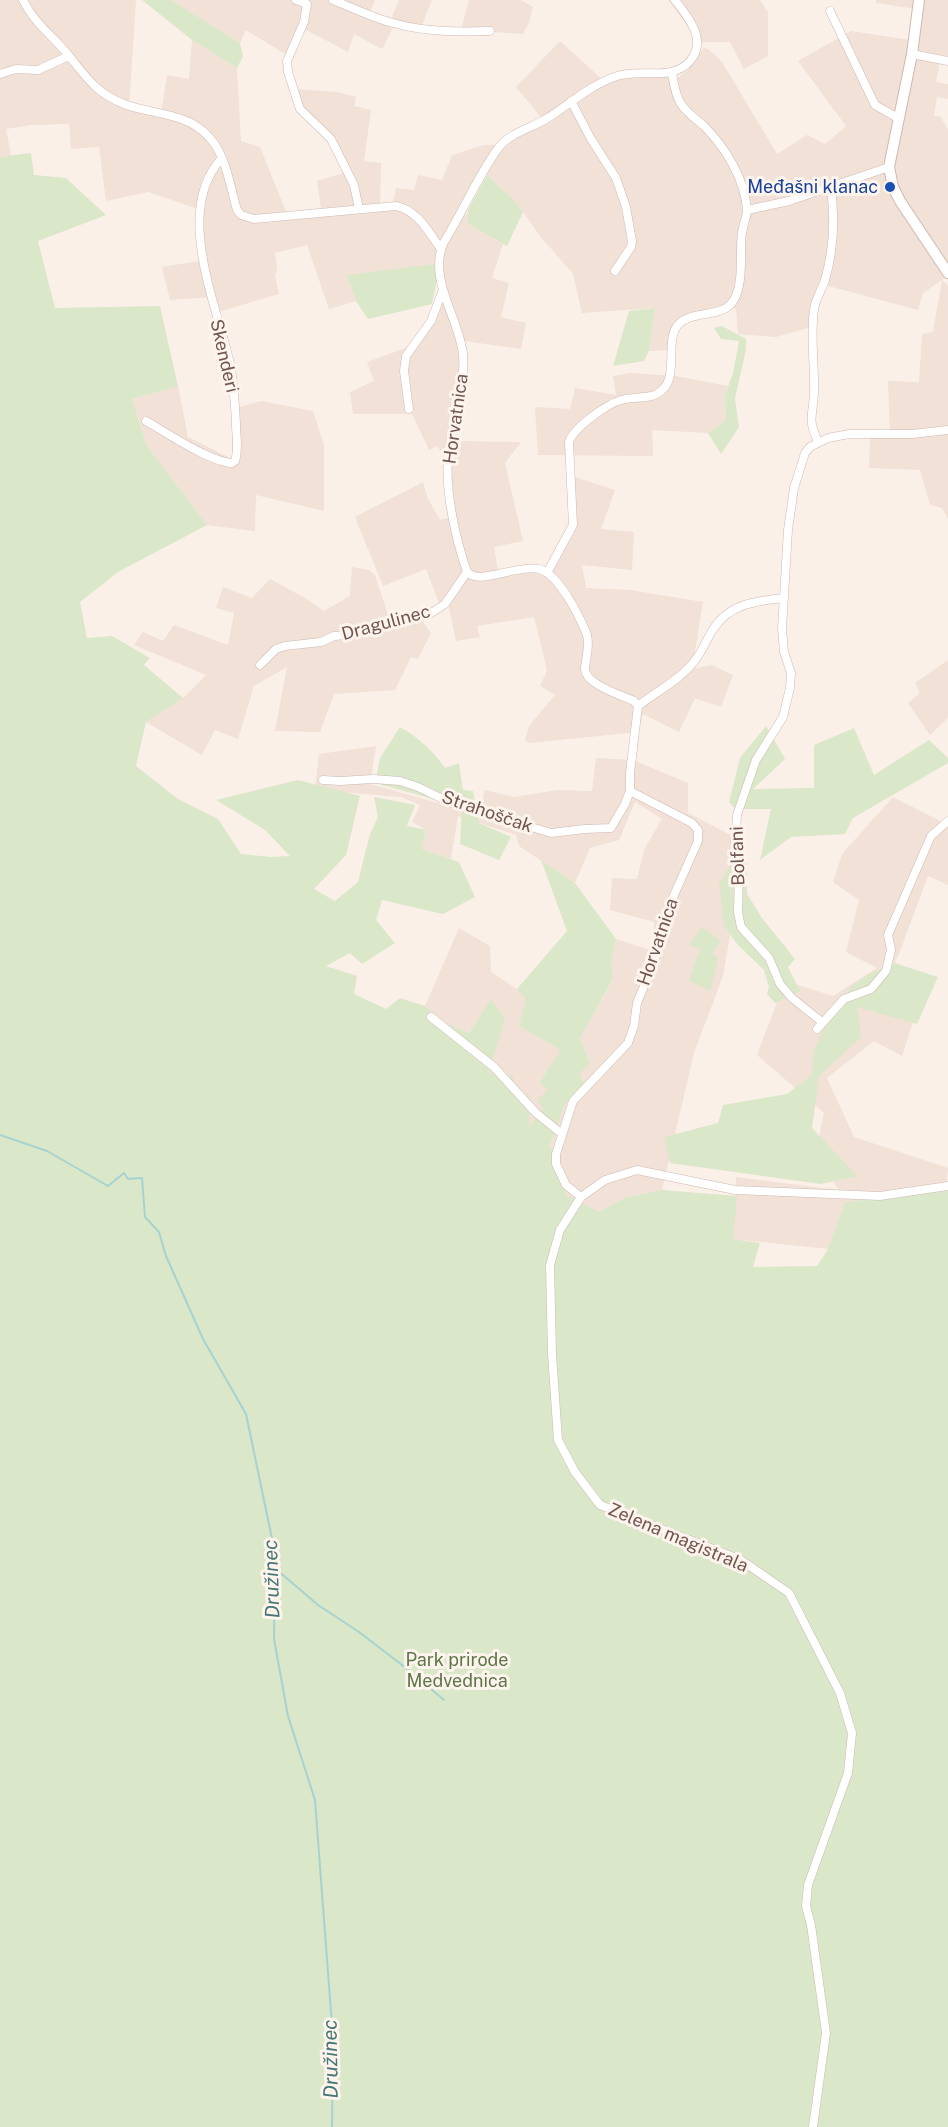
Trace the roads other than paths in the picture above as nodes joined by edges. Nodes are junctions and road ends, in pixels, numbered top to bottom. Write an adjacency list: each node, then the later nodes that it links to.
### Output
1 (23, 0): 10 (street)
2 (296, 0): 6 (street)
3 (333, 0): 8 (street)
4 (675, 0): 12 (street)
5 (919, 0): 9 (street)
6 (308, 2): 19 (street)
7 (830, 11): 15 (street)
8 (490, 31)
9 (912, 54): 11 (street); 15 (street)
10 (69, 56): 13 (street); 16 (street)
11 (948, 61)
12 (672, 73): 14 (street, Horvatnica); 20 (street)
13 (0, 74)
14 (571, 101): 21 (street, Horvatnica); 22 (street)
15 (898, 118): 17 (street)
16 (222, 158): 19 (street); 26 (street, Skenderi)
17 (889, 167): 18 (street); 23 (street)
18 (831, 188): 20 (street); 28 (street)
19 (358, 209): 21 (street)
20 (747, 210): 30 (street)
21 (441, 249): 24 (street, Horvatnica)
22 (615, 271)
23 (948, 273)
24 (443, 290): 25 (street, Horvatnica); 29 (street, Horvatnica)
25 (409, 409)
26 (146, 421)
27 (948, 430): 28 (street)
28 (818, 442): 31 (street, Bolfani)
29 (467, 572): 30 (street); 32 (street, Dragulinec)
30 (547, 573): 33 (street)
31 (784, 598): 33 (street); 36 (street, Bolfani)
32 (260, 665)
33 (638, 706): 35 (street)
34 (323, 780): 35 (street, Strahoščak)
35 (630, 791): 38 (street, Horvatnica)
36 (948, 821)
37 (431, 1017): 38 (street)
38 (562, 1134): 40 (street, Horvatnica)
39 (948, 1186): 40 (street, Zelena magistrala)
40 (581, 1197): 41 (street, Zelena magistrala)
41 (813, 2127)

